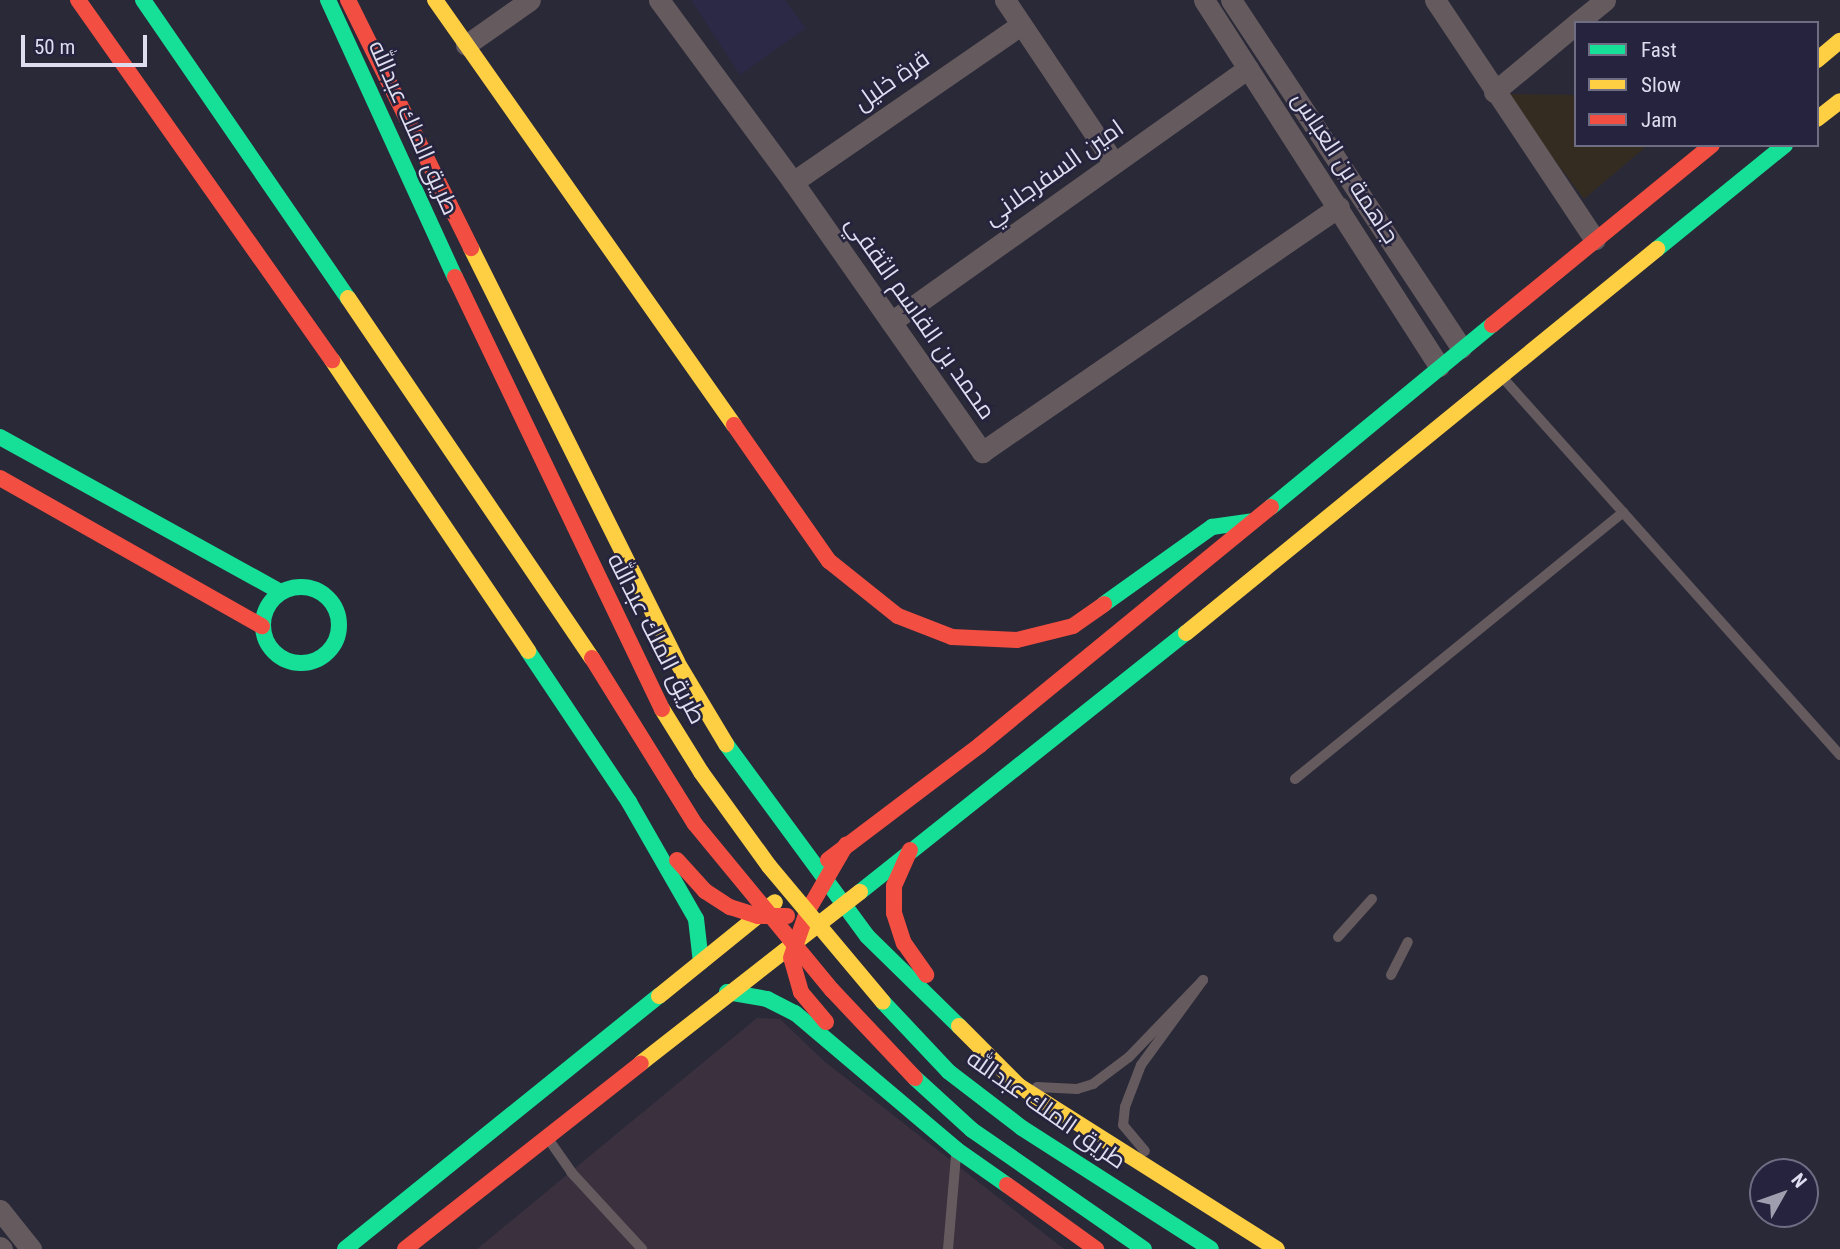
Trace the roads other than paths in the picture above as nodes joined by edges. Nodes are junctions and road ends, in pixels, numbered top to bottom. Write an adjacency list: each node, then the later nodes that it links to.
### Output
1 (78, 0): 42 (main road)
2 (144, 0): 70 (main road, bridge)
3 (328, 0): 71 (main road, طريق الملك عبدالله, bridge)
4 (348, 0): 39 (main road)
5 (435, 0): 17 (main road)
6 (530, 0): 17 (street)
7 (659, 0): 26 (street, محمد بن القاسم الثقفي)
8 (1005, 0): 14 (street)
9 (1204, 0): 19 (street, جاهمة بن العباس)
10 (1231, 0): 30 (street, جاهمة بن العباس)
11 (1435, 0): 20 (street)
12 (1605, 0): 13 (street)
13 (1579, 21)
14 (1021, 25): 25 (street); 26 (street, قرة خليل)
15 (1574, 25): 20 (street)
16 (1840, 41): 18 (main road)
17 (466, 45): 36 (main road)
18 (1819, 58)
19 (1248, 68): 25 (street, امين السفرجلاني); 27 (street, جاهمة بن العباس)
20 (1494, 92): 28 (street)
21 (1840, 101): 22 (main road)
22 (1819, 117)
23 (1710, 147): 28 (main road)
24 (1783, 147): 32 (main road)
25 (1114, 163): 29 (street, امين السفرجلاني)
26 (793, 182): 29 (street, محمد بن القاسم الثقفي)
27 (1339, 206): 29 (street, محمد بن القاسم الثقفي); 31 (street, جاهمة بن العباس)
28 (1595, 240): 30 (main road)
29 (891, 322)
30 (1461, 348): 31 (main road)
31 (1439, 366): 36 (main road)
32 (1501, 376): 35 (lane); 45 (main road)
33 (0, 437): 37 (main road)
34 (0, 478): 38 (main road)
35 (1623, 512): 40 (lane); 41 (lane)
36 (1253, 521): 46 (main road)
37 (281, 592): 38 (main road); 38 (main road)
38 (262, 626)
39 (731, 752): 44 (main road); 46 (main road)
40 (1840, 755)
41 (1295, 779)
42 (629, 802): 43 (main road); 50 (main road); 54 (main road)
43 (661, 823)
44 (681, 845)
45 (910, 850): 48 (main road); 57 (main road)
46 (820, 876): 48 (main road); 49 (main road); 50 (main road)
47 (1372, 899): 51 (lane)
48 (842, 902): 49 (main road); 52 (main road); 57 (main road)
49 (807, 912): 50 (main road); 52 (main road)
50 (758, 916): 54 (main road)
51 (1338, 937)
52 (795, 938): 56 (main road); 58 (main road)
53 (1408, 942): 55 (lane)
54 (701, 962): 65 (main road)
55 (1391, 975)
56 (727, 992): 58 (main road); 60 (main road)
57 (974, 1041): 58 (main road); 59 (main road)
58 (881, 1086): 61 (main road)
59 (1019, 1086): 62 (main road); 62 (lane)
60 (546, 1136): 66 (main road); 67 (lane)
61 (957, 1150): 68 (lane); 69 (main road)
62 (1169, 1180): 72 (main road)
63 (0, 1210): 64 (street)
64 (31, 1249)
65 (345, 1249)
66 (405, 1249)
67 (642, 1249)
68 (948, 1249)
69 (1097, 1249)
70 (1144, 1249)
71 (1211, 1249)
72 (1277, 1249)

